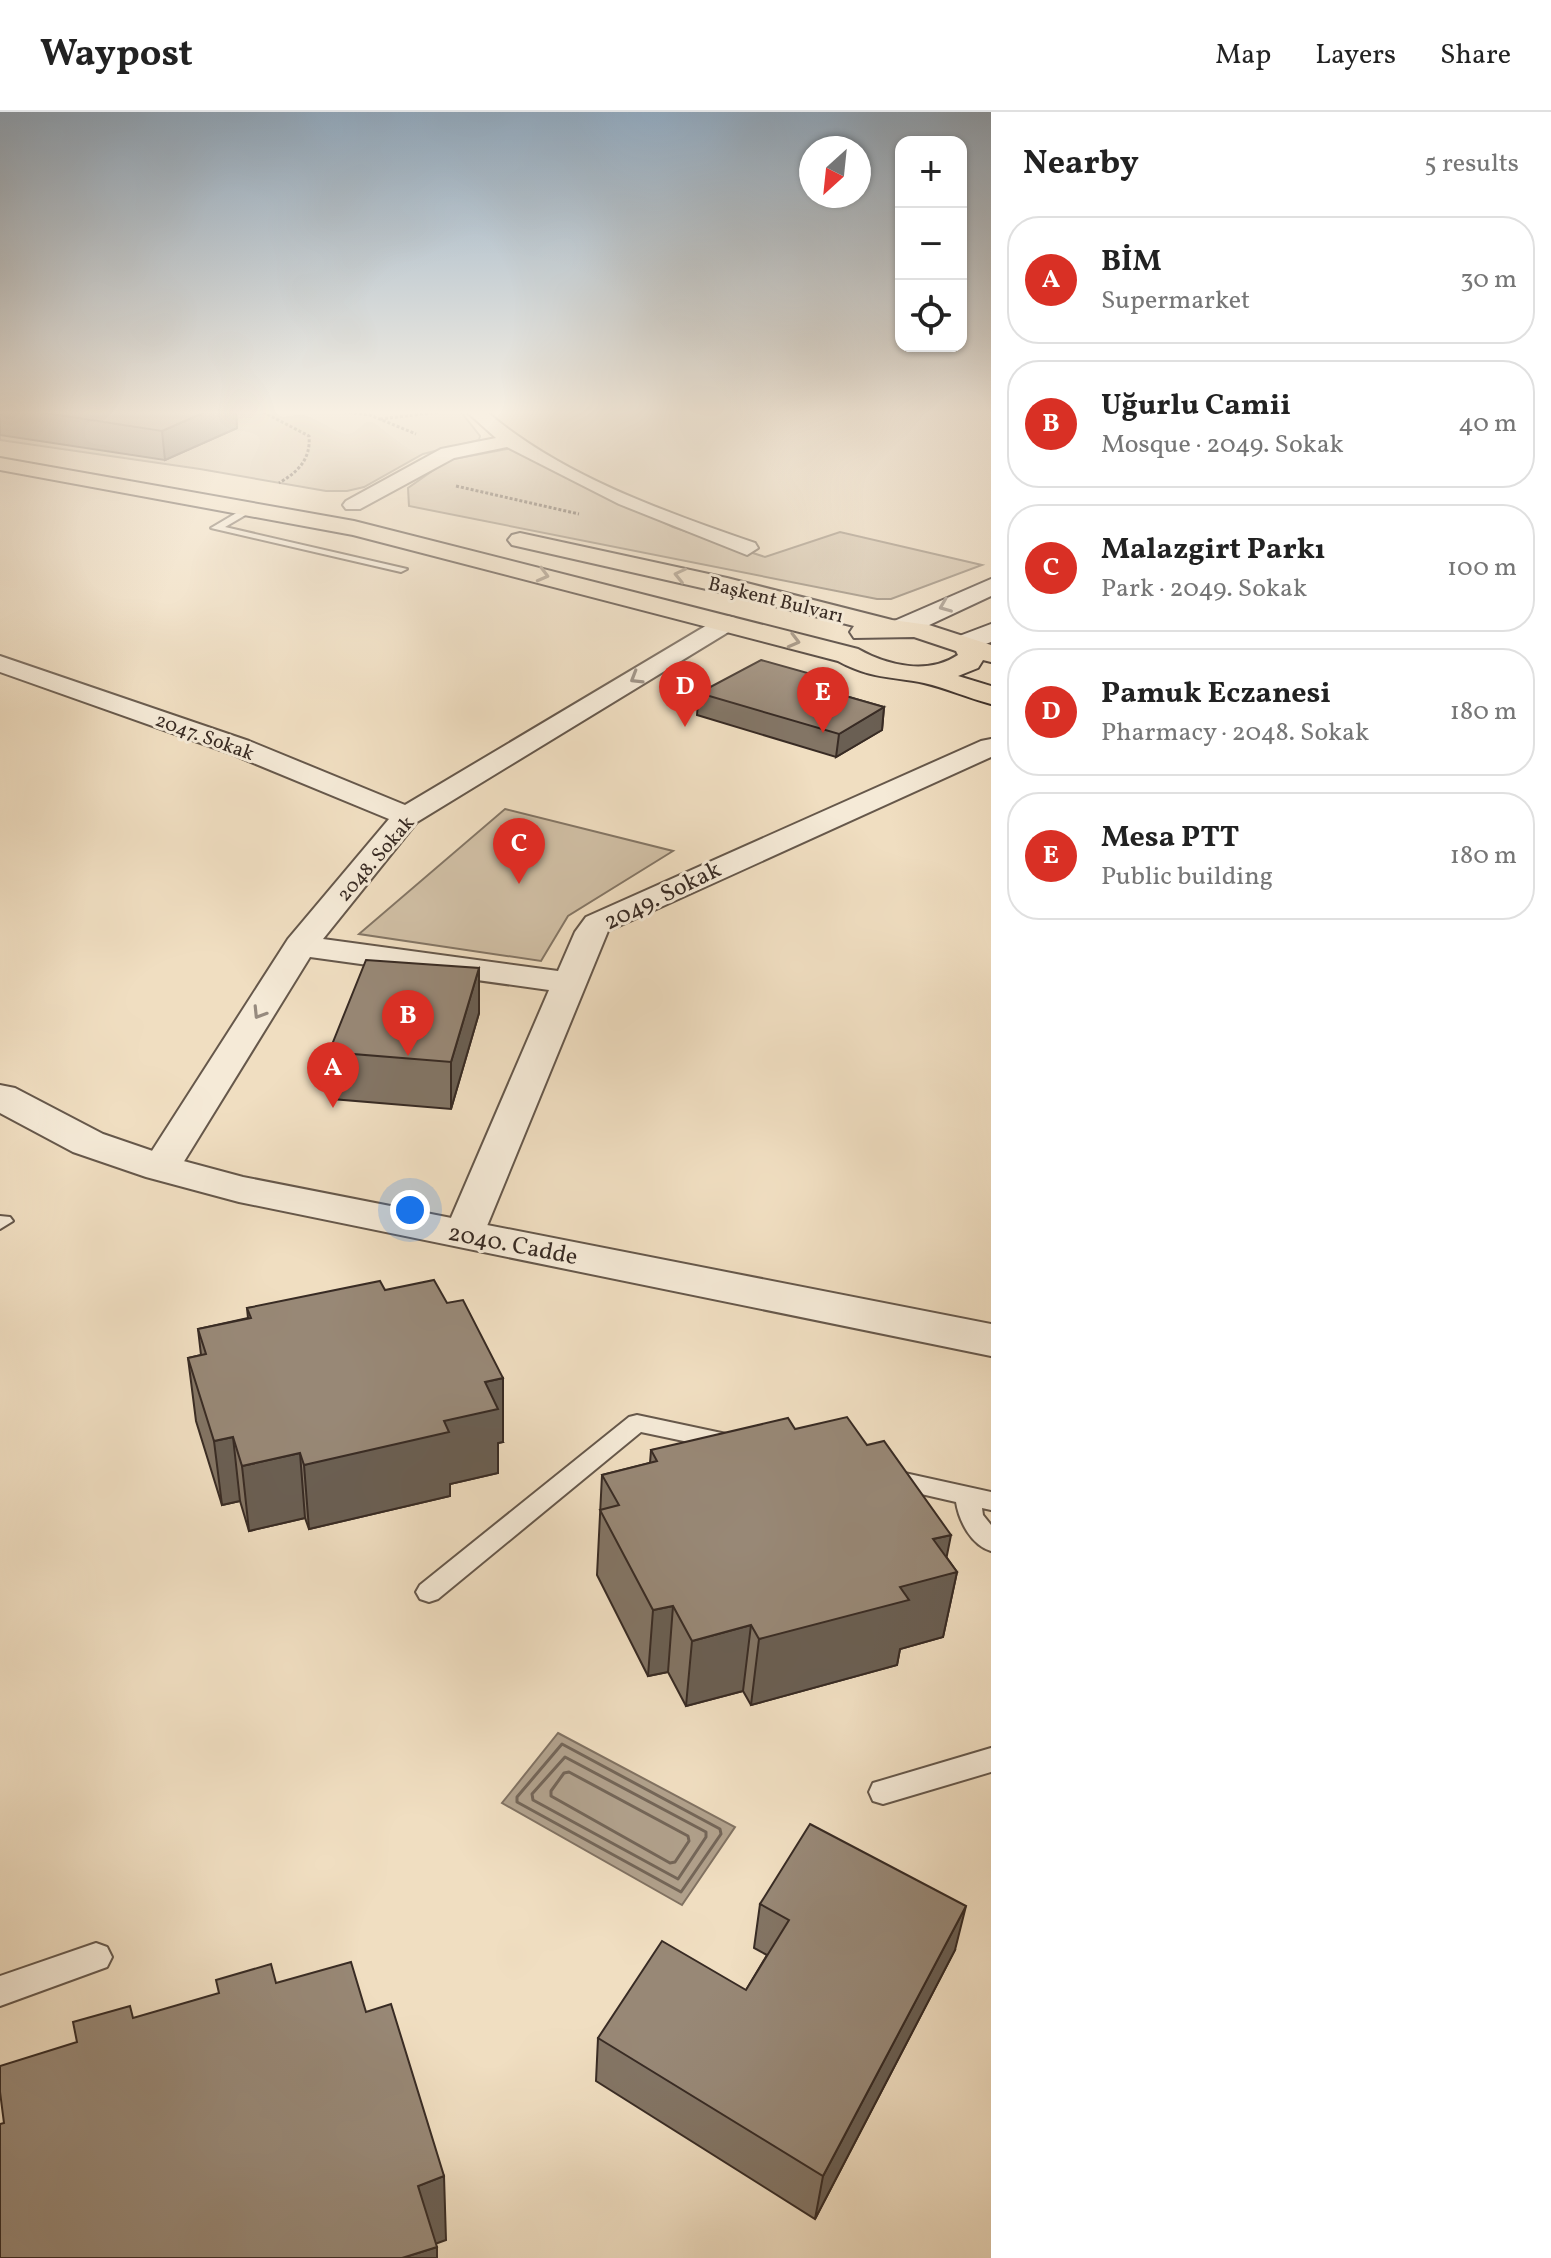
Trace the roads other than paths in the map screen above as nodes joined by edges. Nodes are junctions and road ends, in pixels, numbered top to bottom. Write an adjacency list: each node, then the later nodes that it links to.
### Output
1 (243, 512): 6 (lane)
2 (272, 512): 9 (main road, Başkent Bulvarı, one-way to 9)
3 (651, 512): 5 (street)
4 (504, 536): 7 (main road, Başkent Bulvarı, one-way to 4)
5 (747, 548)
6 (401, 569)
7 (727, 586): 9 (main road); 11 (main road, Başkent Bulvarı)
8 (988, 594): 11 (street, one-way to 11)
9 (674, 609): 10 (main road, Başkent Bulvarı)
10 (727, 623): 13 (main road, Başkent Bulvarı, one-way to 13); 18 (street, 2048. Sokak, one-way to 18)
11 (896, 628): 12 (main road, Başkent Bulvarı); 13 (main road)
12 (978, 644): 15 (main road)
13 (848, 655): 15 (main road, Başkent Bulvarı)
14 (0, 664): 18 (street, 2047. Sokak)
15 (920, 674): 16 (main road)
16 (991, 695)
17 (991, 747): 20 (street, 2049. Sokak)
18 (407, 816): 19 (street, 2048. Sokak)
19 (300, 946): 20 (street); 22 (street, 2048. Sokak, one-way to 22)
20 (570, 983): 23 (street, 2049. Sokak)
21 (0, 1097): 22 (street, 2040. Cadde)
22 (161, 1168): 23 (street, 2040. Cadde)
23 (465, 1234): 24 (street, 2040. Cadde)
24 (991, 1340)
25 (757, 1449): 29 (lane)
26 (862, 1472): 27 (lane)
27 (979, 1498): 28 (lane)
28 (991, 1542)
29 (429, 1592)
30 (991, 1760): 31 (lane)
31 (883, 1792)
32 (96, 1957): 33 (lane)
33 (0, 1991)

